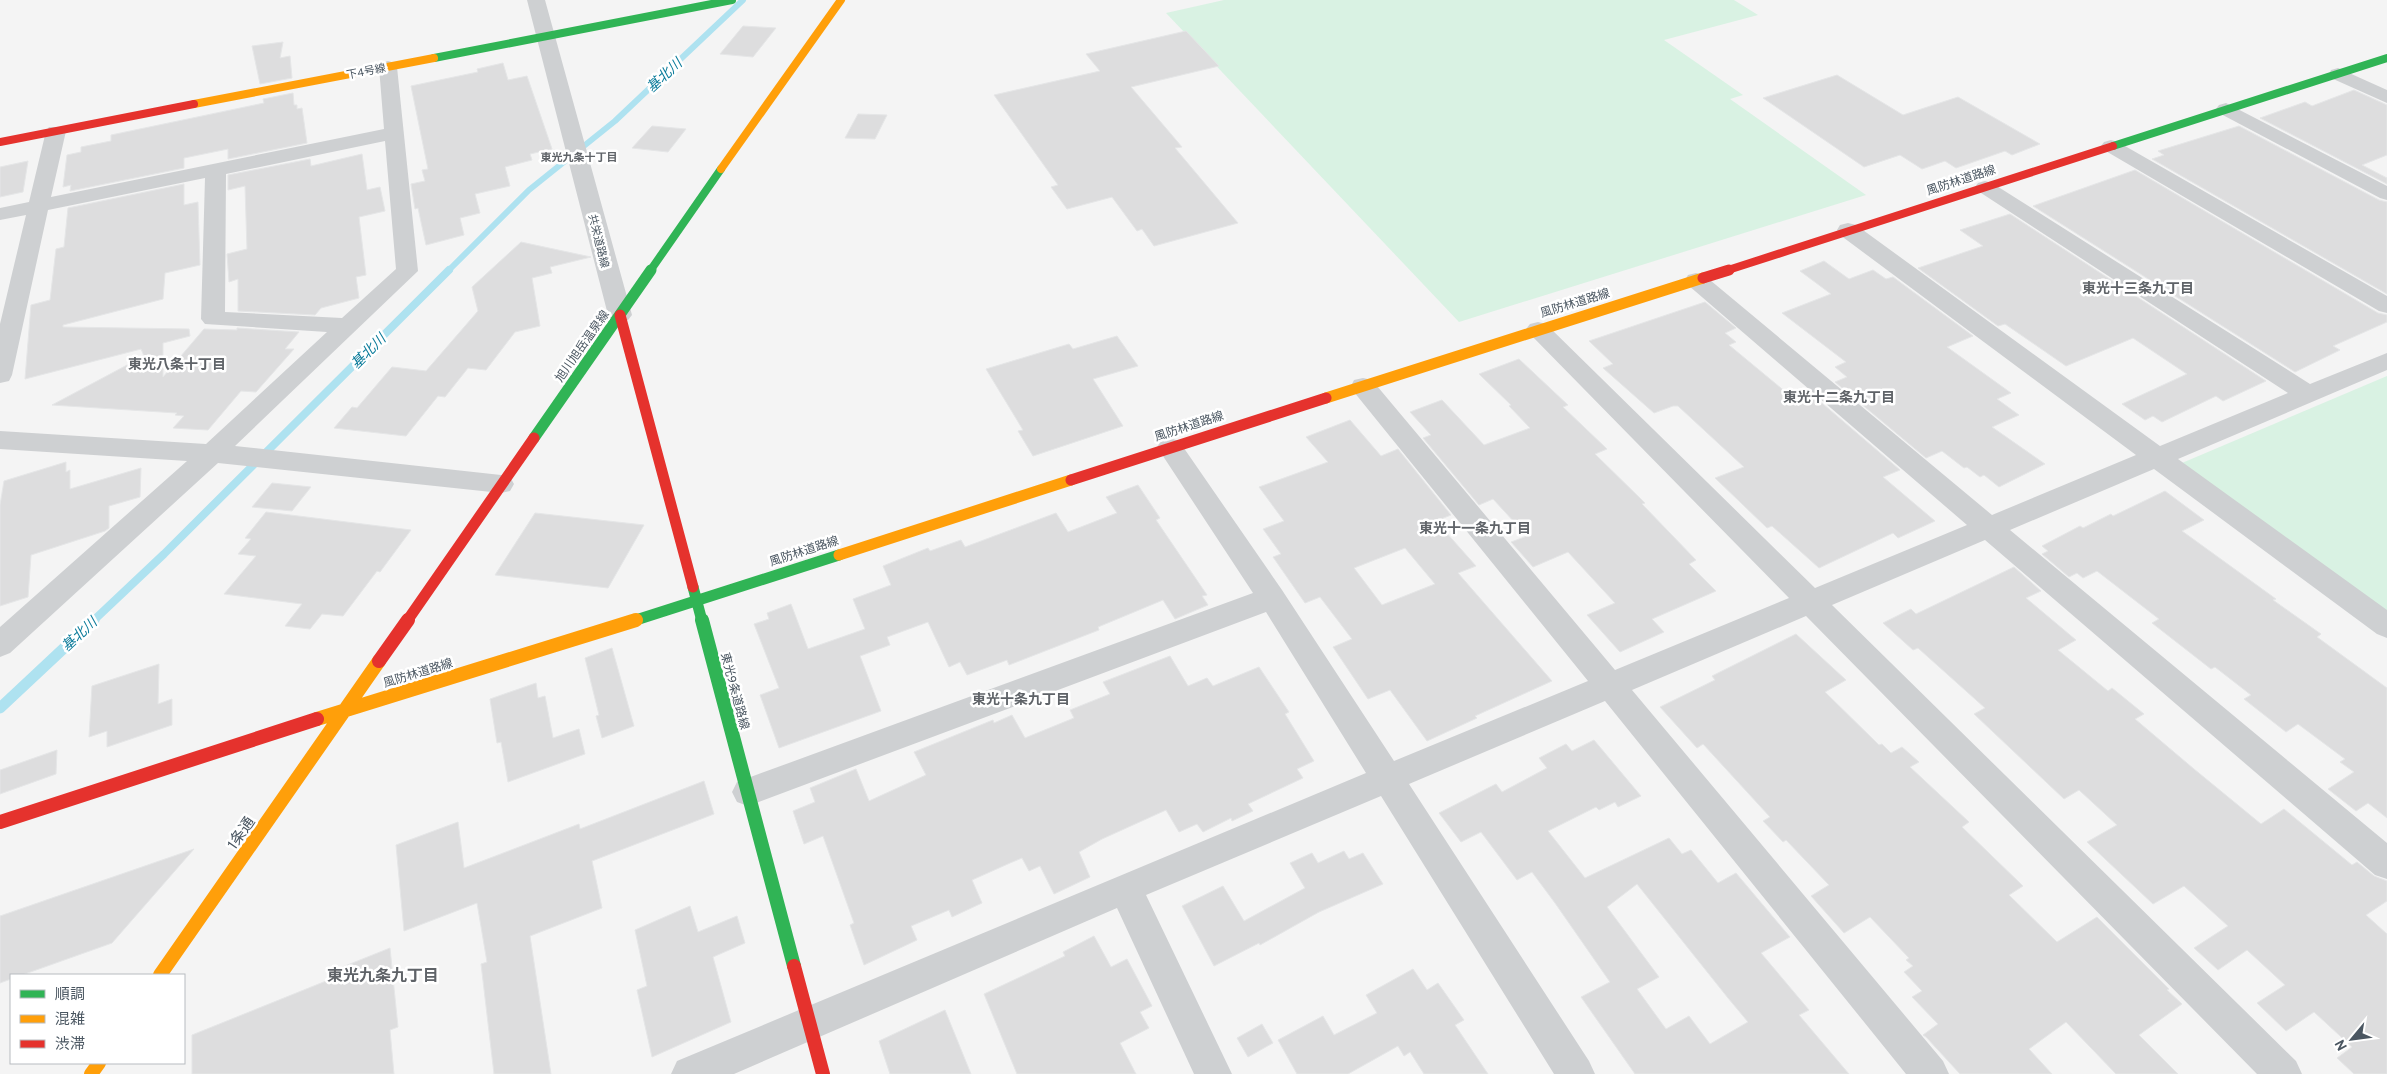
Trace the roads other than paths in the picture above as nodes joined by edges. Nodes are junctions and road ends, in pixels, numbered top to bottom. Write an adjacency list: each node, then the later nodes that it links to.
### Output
1 (536, 0): 4 (street)
2 (840, 0): 22 (street, 旭川旭岳温泉線)
3 (727, 1): 4 (street, 下4号線)
4 (546, 37): 6 (street, 下4号線); 22 (street, 共栄道路線)
5 (2387, 58): 7 (street, 風防林道路線)
6 (388, 67): 10 (street, 下4号線); 11 (street)
7 (2338, 74): 8 (street); 9 (street, 風防林道路線)
8 (2387, 97)
9 (2226, 108): 13 (street, 風防林道路線); 16 (street)
10 (56, 131): 12 (street, 下4号線); 17 (street)
11 (393, 133): 14 (street); 23 (street)
12 (0, 142)
13 (2111, 146): 15 (street, 風防林道路線); 21 (street)
14 (216, 169): 17 (street); 23 (street)
15 (1985, 187): 19 (street, 風防林道路線); 28 (street)
16 (2387, 194)
17 (38, 206): 18 (street); 26 (street)
18 (0, 214)
19 (1848, 230): 20 (street, 風防林道路線); 32 (street)
20 (1696, 280): 24 (street, 風防林道路線); 34 (street)
21 (2387, 306)
22 (620, 315): 33 (street, 旭川旭岳温泉線); 36 (street, 東光9条道路線)
23 (346, 326): 31 (street)
24 (1538, 329): 27 (street, 風防林道路線); 37 (street)
25 (2387, 361): 28 (street)
26 (0, 375)
27 (1362, 386): 30 (street, 風防林道路線); 40 (street)
28 (2306, 394): 32 (street)
29 (0, 440): 31 (street)
30 (1170, 447): 35 (street); 36 (street, 風防林道路線)
31 (212, 453): 33 (street); 39 (street)
32 (2156, 456): 34 (street); 38 (street)
33 (501, 484): 41 (street, 旭川旭岳温泉線)
34 (1988, 527): 37 (street); 45 (street)
35 (1272, 598): 42 (street); 43 (street)
36 (696, 601): 41 (street, 風防林道路線); 43 (street, 東光9条道路線)
37 (1811, 603): 40 (street); 54 (street)
38 (2387, 626)
39 (0, 645)
40 (1609, 686): 42 (street); 53 (street)
41 (347, 709): 44 (street, 風防林道路線); 47 (street, 1条通)
42 (1387, 780): 46 (street); 52 (street)
43 (748, 792): 48 (street, 東光9条道路線)
44 (0, 822)
45 (2387, 864)
46 (1125, 888): 48 (street); 51 (street)
47 (161, 974)
48 (810, 1024): 49 (street); 50 (street, 東光9条道路線)
49 (690, 1074)
50 (823, 1074)
51 (1213, 1074)
52 (1576, 1074)
53 (1930, 1074)
54 (2283, 1074)

